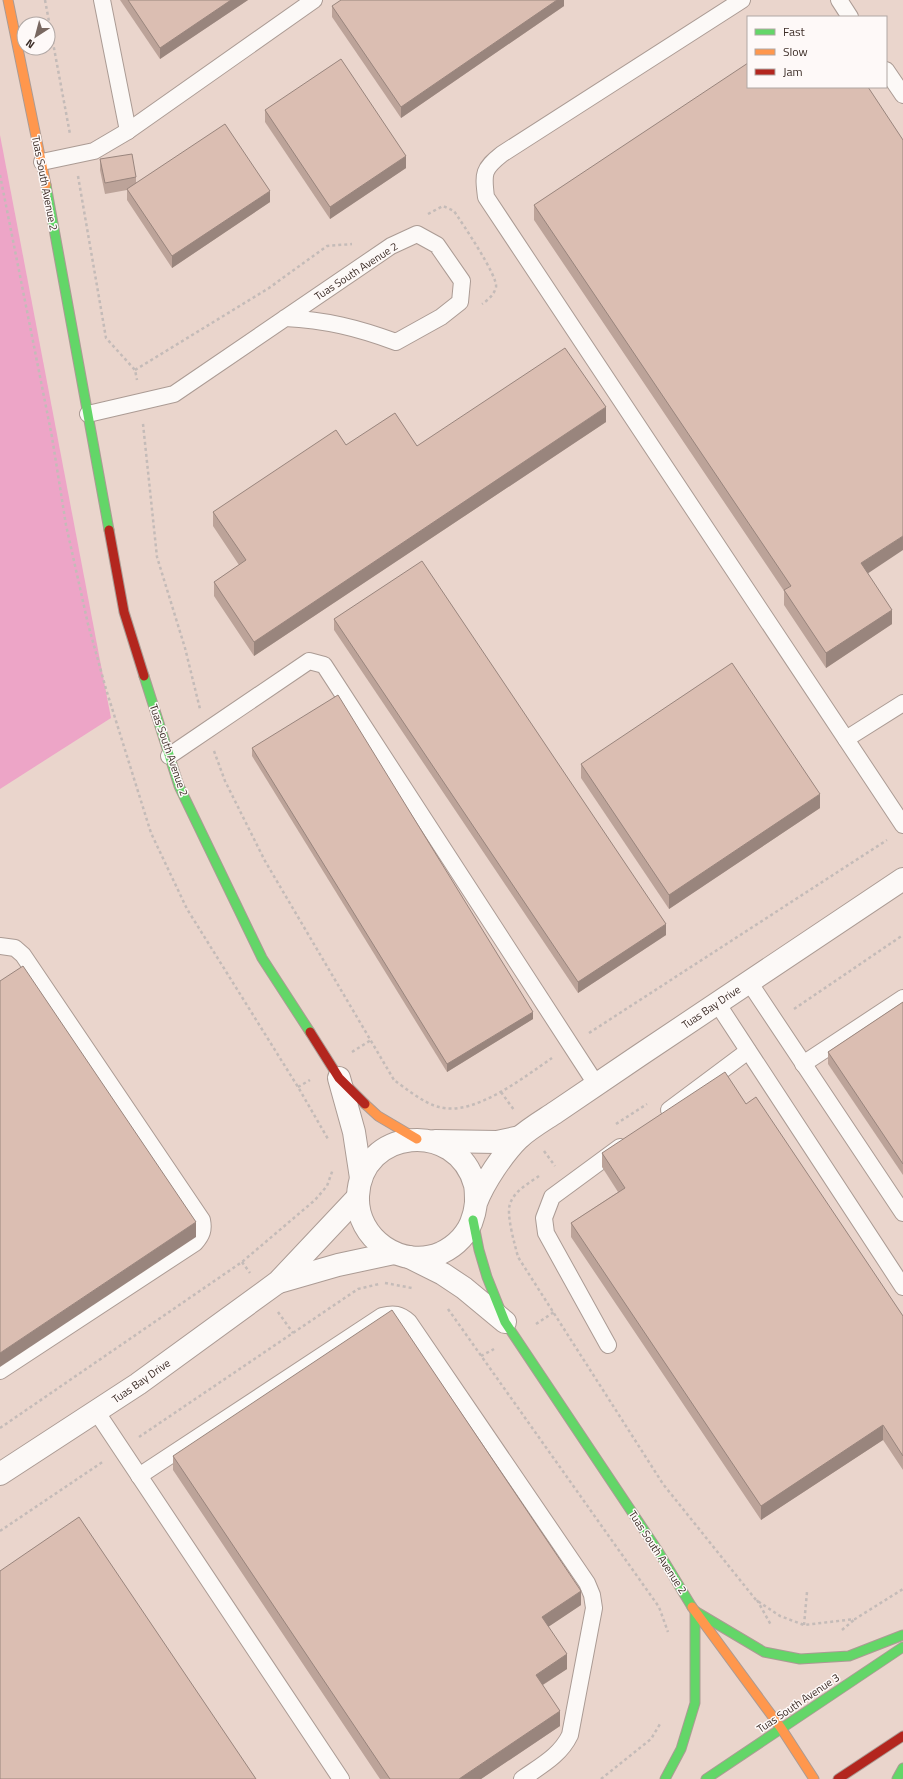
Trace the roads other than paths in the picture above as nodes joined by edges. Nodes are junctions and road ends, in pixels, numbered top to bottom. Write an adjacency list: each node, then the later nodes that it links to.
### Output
1 (8, 0): 10 (street, Tuas South Avenue 2)
2 (102, 0): 9 (lane)
3 (314, 0): 9 (lane)
4 (742, 0): 14 (lane)
5 (839, 0): 6 (lane)
6 (849, 16)
7 (887, 71): 8 (lane)
8 (903, 95)
9 (128, 131): 10 (lane)
10 (42, 162): 12 (street, Tuas South Avenue 2)
11 (285, 318): 11 (lane, Tuas South Avenue 2); 12 (lane, Tuas South Avenue 2)
12 (88, 414): 15 (street, Tuas South Avenue 2)
13 (903, 702): 14 (lane)
14 (846, 739): 16 (lane)
15 (169, 756): 24 (street, Tuas South Avenue 2); 25 (lane)
16 (903, 825)
17 (903, 879): 19 (street, Tuas Bay Drive)
18 (0, 946): 38 (lane)
19 (749, 982): 21 (street, Tuas Bay Drive); 23 (lane)
20 (903, 998): 23 (lane)
21 (717, 1003): 22 (lane); 25 (street, Tuas Bay Drive)
22 (748, 1050): 26 (lane); 35 (lane)
23 (804, 1064): 32 (lane)
24 (339, 1078): 29 (street, Tuas South Avenue 2); 30 (street, Tuas South Avenue 2)
25 (596, 1084): 28 (street, Tuas Bay Drive)
26 (660, 1117)
27 (635, 1136): 37 (lane)
28 (520, 1137): 29 (street, Tuas Bay Drive); 31 (street, Tuas Bay Drive)
29 (424, 1140): 30 (street); 31 (street)
30 (359, 1187): 33 (street); 34 (street, Tuas Bay Drive)
31 (475, 1211): 33 (street); 36 (street, Tuas South Avenue 2)
32 (903, 1213)
33 (401, 1255): 34 (street, Tuas Bay Drive); 36 (street, Tuas South Avenue 2)
34 (278, 1282): 39 (street, Tuas Bay Drive)
35 (903, 1287)
36 (505, 1322): 42 (street, Tuas South Avenue 2)
37 (608, 1345)
38 (0, 1371)
39 (96, 1411): 40 (street, Tuas Bay Drive); 41 (lane)
40 (0, 1474)
41 (139, 1476): 48 (lane); 49 (lane)
42 (695, 1611): 43 (street); 45 (street, Tuas South Avenue 2); 50 (street)
43 (903, 1635)
44 (903, 1647): 45 (street, Tuas South Avenue 3)
45 (781, 1728): 51 (street, Tuas South Avenue 3); 52 (street, Tuas South Avenue 2)
46 (903, 1736): 53 (street)
47 (903, 1768): 54 (street)
48 (340, 1779)
49 (522, 1779)
50 (665, 1779)
51 (706, 1779)
52 (814, 1779)
53 (838, 1779)
54 (897, 1779)

